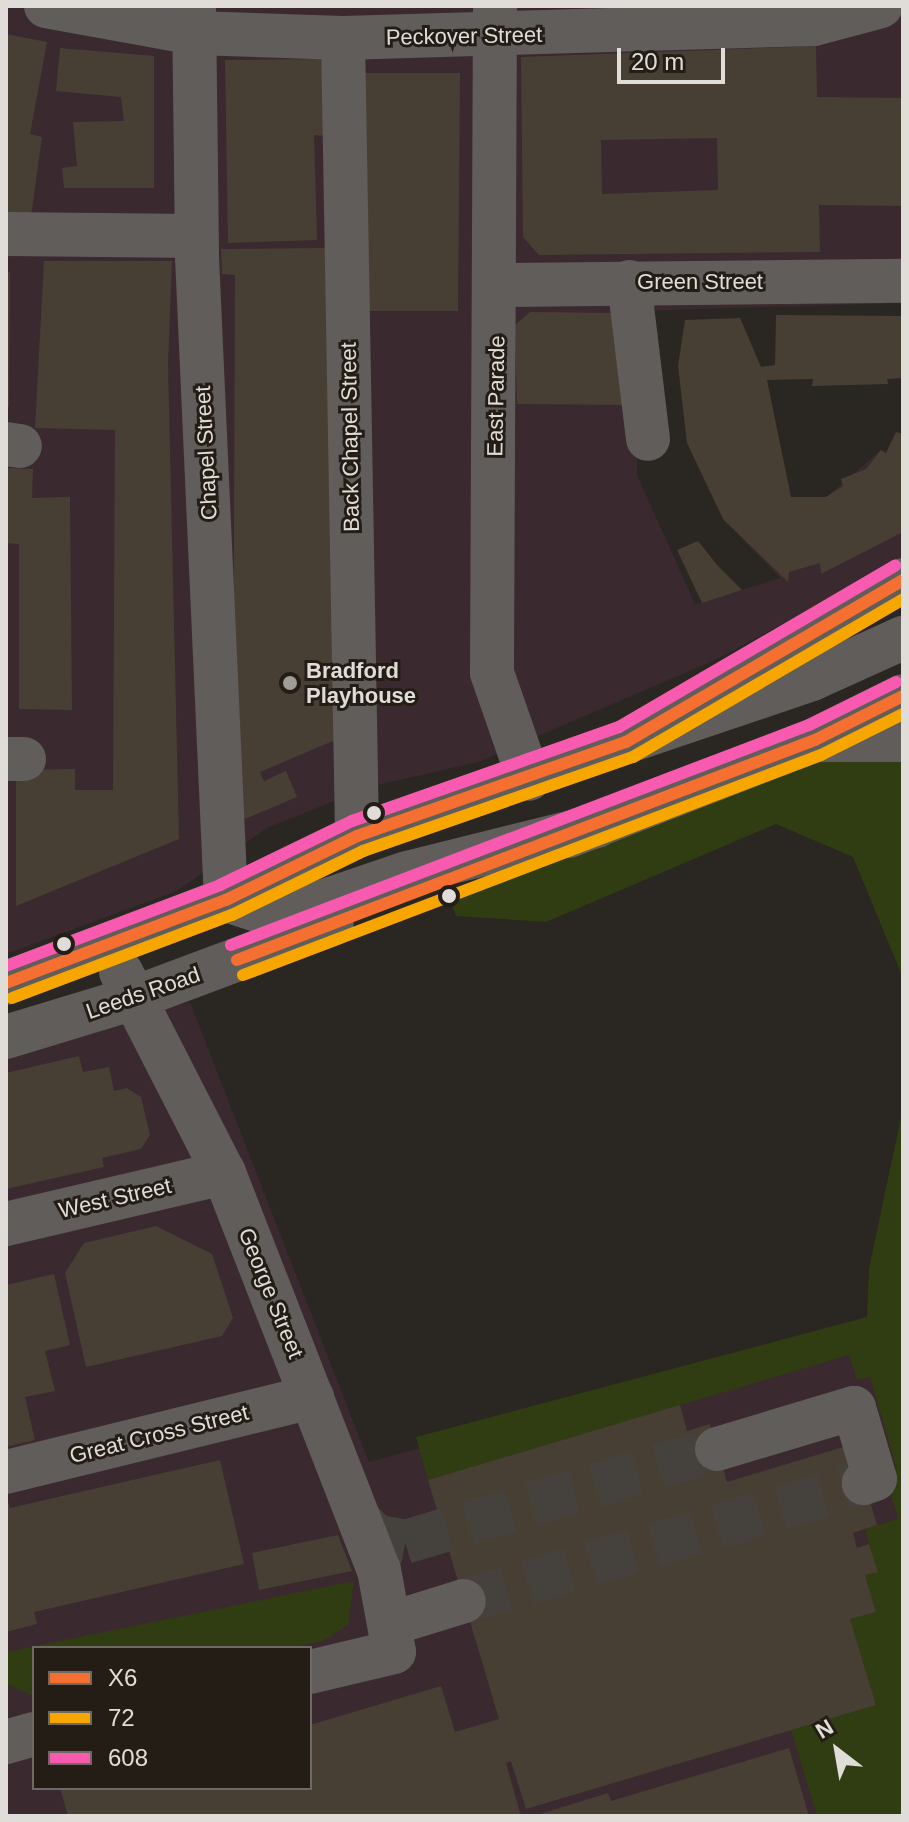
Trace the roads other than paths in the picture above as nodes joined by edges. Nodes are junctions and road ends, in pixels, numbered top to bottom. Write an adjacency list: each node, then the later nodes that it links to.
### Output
1 (46, 6): 3 (street, Peckover Street)
2 (881, 6): 4 (street, Peckover Street)
3 (194, 19): 5 (street, Peckover Street); 7 (street, Chapel Street)
4 (496, 21): 5 (street, Peckover Street); 10 (street, East Parade)
5 (343, 38): 20 (street, Back Chapel Street)
6 (6, 234): 7 (street)
7 (197, 247): 21 (street, Chapel Street)
8 (903, 281): 9 (street, Green Street)
9 (629, 282): 10 (street, Green Street); 11 (street)
10 (497, 285): 18 (street, East Parade)
11 (648, 439)
12 (903, 580): 17 (street)
13 (903, 638): 17 (main road)
14 (903, 696): 15 (street, Leeds Road)
15 (815, 740): 16 (main road); 19 (street, Leeds Road)
16 (903, 740)
17 (626, 742): 18 (street)
18 (529, 779): 20 (street)
19 (597, 826): 21 (street); 24 (street, Leeds Road)
20 (357, 836): 21 (street)
21 (226, 900): 22 (street)
22 (110, 948): 23 (street); 24 (street, George Street)
23 (6, 983)
24 (134, 998): 25 (street, Leeds Road); 26 (street, George Street)
25 (6, 1037)
26 (224, 1173): 27 (street, West Street); 28 (street, George Street)
27 (6, 1224)
28 (315, 1404): 30 (street, Great Cross Street); 33 (street, George Street)
29 (717, 1449): 31 (street)
30 (6, 1472)
31 (864, 1483)
32 (464, 1601): 33 (street)
33 (393, 1637): 34 (street)
34 (312, 1671)
35 (32, 1735): 36 (street)
36 (6, 1742)

